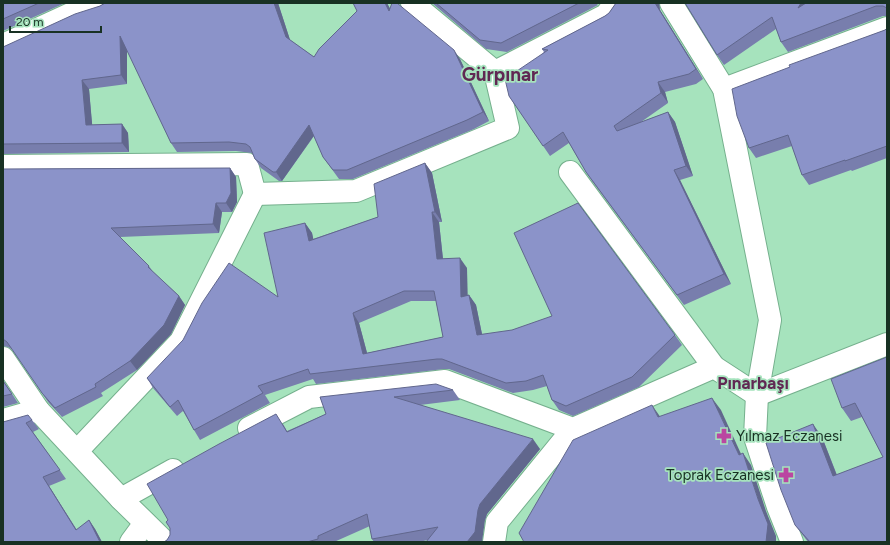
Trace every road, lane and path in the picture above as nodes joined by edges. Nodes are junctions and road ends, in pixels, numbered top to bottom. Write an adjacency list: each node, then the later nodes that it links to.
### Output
1 (103, 3): 6 (street)
2 (412, 3): 7 (street)
3 (615, 3): 7 (street)
4 (671, 3): 8 (street)
5 (887, 28): 8 (street)
6 (3, 45)
7 (495, 72): 11 (street)
8 (724, 89): 15 (street)
9 (3, 166): 11 (street)
10 (570, 172): 14 (street)
11 (255, 194): 20 (street)
12 (887, 344): 15 (street)
13 (3, 358): 16 (street)
14 (714, 367): 15 (street); 18 (street)
15 (757, 395): 27 (street)
16 (38, 410): 17 (street); 20 (street)
17 (3, 420)
18 (573, 429): 19 (street); 26 (street)
19 (234, 436)
20 (77, 451): 22 (street)
21 (187, 462): 22 (street)
22 (121, 499): 23 (street)
23 (145, 523): 24 (street); 25 (street)
24 (131, 542)
25 (165, 542)
26 (494, 542)
27 (792, 542)

